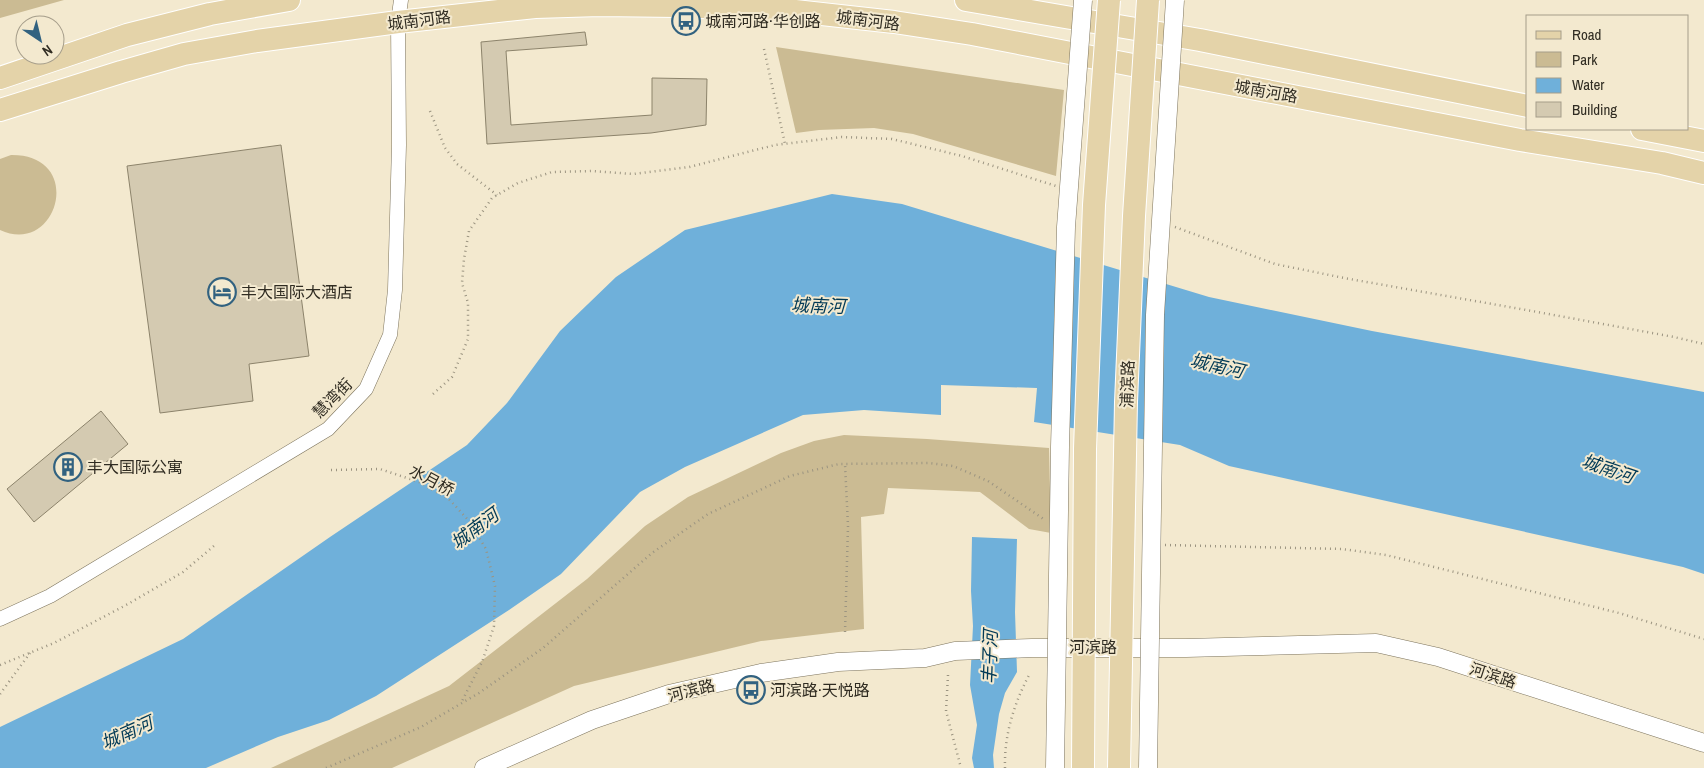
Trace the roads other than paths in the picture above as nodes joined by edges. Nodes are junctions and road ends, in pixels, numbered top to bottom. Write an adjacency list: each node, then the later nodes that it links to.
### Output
1 (289, 0): 9 (main road)
2 (966, 0): 10 (main road)
3 (1083, 0): 18 (street, bridge)
4 (1109, 0): 19 (main road, bridge)
5 (1148, 0): 20 (main road, 浦滨路, bridge)
6 (1175, 0): 21 (street, 浦滨路, bridge)
7 (796, 6): 8 (main road, 城南河路); 14 (main road, 城南河路)
8 (400, 11): 11 (main road, 城南河路); 15 (street, 慧湾街)
9 (0, 78)
10 (1526, 106)
11 (0, 110)
12 (1647, 130): 13 (main road)
13 (1704, 141)
14 (1704, 173)
15 (0, 619)
16 (1704, 743): 17 (street, 河滨路)
17 (484, 768)
18 (1055, 768)
19 (1083, 768)
20 (1119, 768)
21 (1148, 768)

